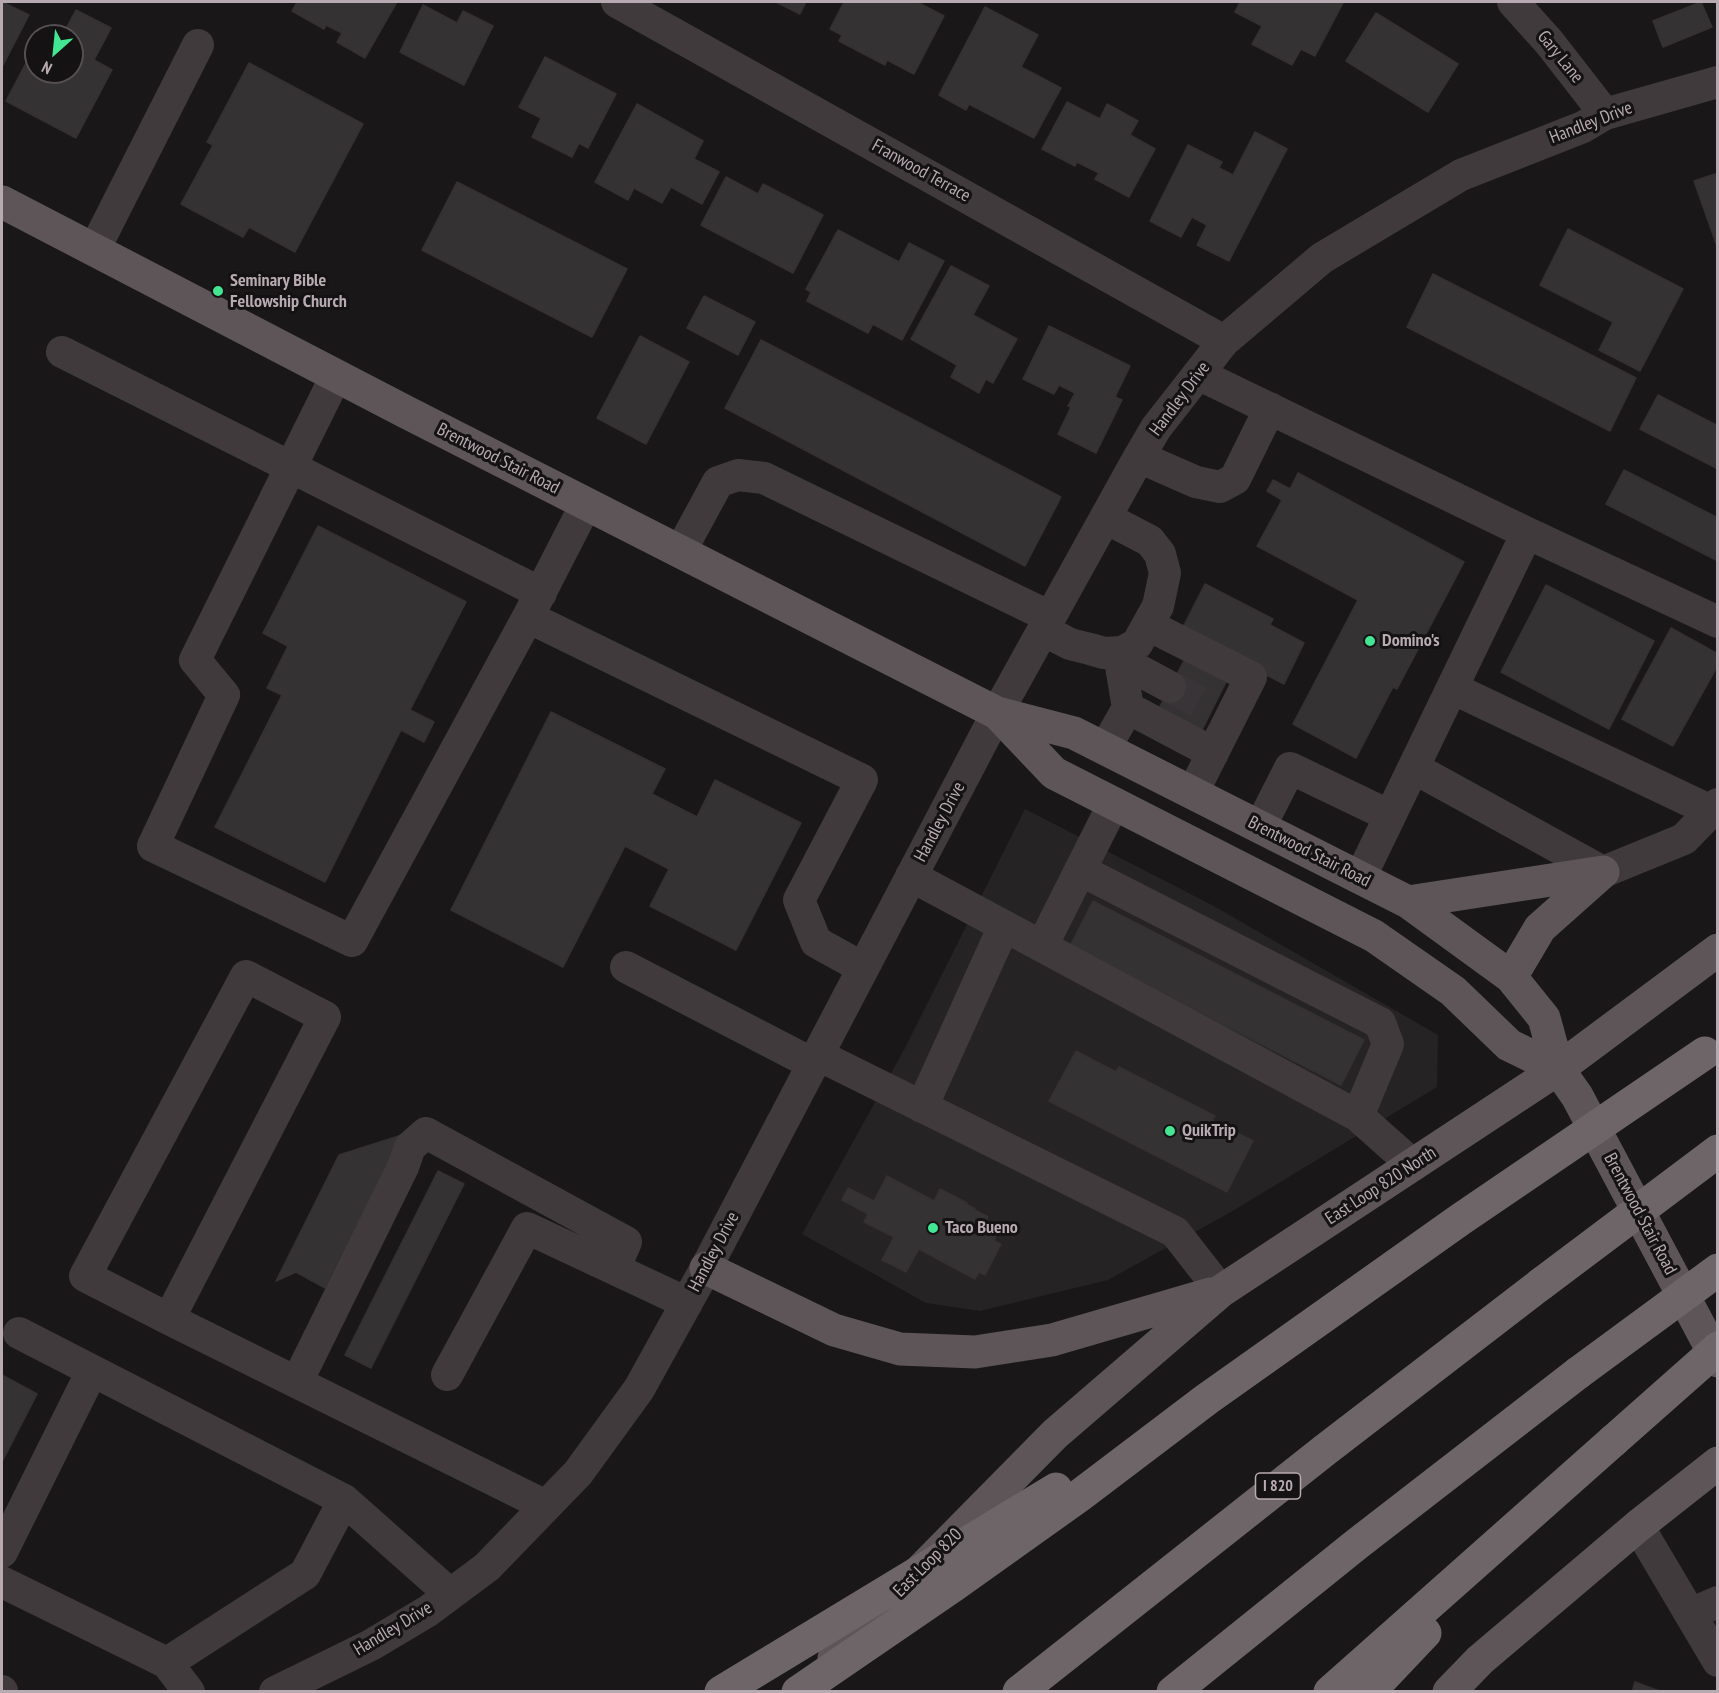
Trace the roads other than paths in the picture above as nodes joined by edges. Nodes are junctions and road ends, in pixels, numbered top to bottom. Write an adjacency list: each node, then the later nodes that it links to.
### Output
1 (616, 2): 8 (street, Franwood Terrace)
2 (1513, 2): 5 (street, Gary Lane)
3 (198, 45): 7 (street)
4 (1718, 82): 5 (street, Handley Drive)
5 (1605, 114): 8 (street, Handley Drive)
6 (2, 202): 7 (main road, Brentwood Stair Road)
7 (94, 250): 11 (main road, Brentwood Stair Road)
8 (1224, 341): 10 (street, Handley Drive)
9 (62, 352): 14 (street)
10 (1198, 374): 12 (street); 13 (street, Handley Drive)
11 (336, 376): 14 (street); 15 (main road, Brentwood Stair Road)
12 (1270, 408): 13 (street); 17 (street)
13 (1139, 457): 16 (street, Handley Drive)
14 (291, 468): 19 (street); 19 (street)
15 (586, 504): 18 (main road, Brentwood Stair Road); 19 (street)
16 (1106, 518): 21 (street, Handley Drive); 22 (street)
17 (1527, 533): 20 (street); 25 (street)
18 (680, 552): 21 (street); 27 (main road, Brentwood Stair Road)
19 (534, 605): 45 (street)
20 (1718, 622)
21 (1047, 623): 23 (street); 27 (street, Handley Drive)
22 (1148, 625): 23 (street); 29 (street)
23 (1121, 656): 24 (street); 26 (street)
24 (1170, 687)
25 (1452, 688): 30 (street); 33 (street)
26 (1128, 708): 28 (street); 29 (street)
27 (997, 713): 28 (main road, Brentwood Stair Road); 32 (main road, Brentwood Stair Road); 38 (street, Handley Drive)
28 (1105, 748): 31 (main road, Brentwood Stair Road)
29 (1213, 753): 31 (street)
30 (1414, 768): 34 (street); 37 (street)
31 (1193, 792): 35 (main road, Brentwood Stair Road)
32 (1114, 803): 36 (street); 49 (main road, Brentwood Stair Road)
33 (1714, 807): 37 (street)
34 (1390, 816): 35 (street); 39 (street)
35 (1260, 827): 39 (main road, Brentwood Stair Road)
36 (1080, 870): 42 (street); 51 (street)
37 (1603, 872): 40 (main road); 46 (main road)
38 (911, 876): 41 (street); 45 (street, Handley Drive)
39 (1360, 878): 40 (main road, Brentwood Stair Road)
40 (1408, 902): 46 (main road, Brentwood Stair Road)
41 (1004, 926): 42 (street); 50 (street)
42 (1042, 946): 51 (street)
43 (1718, 950): 49 (main road, East Loop 820 North)
44 (626, 967): 48 (street)
45 (863, 968): 48 (street, Handley Drive)
46 (1511, 977): 49 (main road, Brentwood Stair Road)
47 (1711, 1049): 66 (highway, bridge)
48 (815, 1060): 50 (street); 54 (street, Handley Drive)
49 (1558, 1069): 53 (main road, East Loop 820 North); 62 (main road, Brentwood Stair Road)
50 (922, 1107): 57 (street)
51 (1358, 1116): 53 (street)
52 (1718, 1151): 83 (highway, I 820, bridge)
53 (1413, 1165): 57 (main road, East Loop 820 North)
54 (706, 1268): 57 (main road); 58 (street, Handley Drive)
55 (614, 1269): 58 (street); 64 (street); 65 (street)
56 (1718, 1269): 84 (highway, bridge)
57 (1221, 1291): 67 (main road, East Loop 820 North)
58 (687, 1304): 71 (street, Handley Drive)
59 (169, 1318): 59 (street); 65 (street)
60 (19, 1334): 63 (street)
61 (1718, 1348): 69 (highway, bridge)
62 (1718, 1361)
63 (92, 1371): 70 (street); 73 (street)
64 (447, 1375)
65 (297, 1382): 71 (street)
66 (1207, 1400): 81 (highway, bridge); 82 (highway, bridge)
67 (1054, 1434): 82 (main road, East Loop 820)
68 (1718, 1463): 72 (main road)
69 (1586, 1465): 85 (highway); 86 (highway)
70 (344, 1500): 75 (street); 78 (street)
71 (546, 1506): 75 (street, Handley Drive)
72 (1638, 1526): 76 (street); 87 (main road)
73 (2, 1552)
74 (2, 1582): 78 (street)
75 (450, 1594): 80 (street, Handley Drive)
76 (1704, 1608): 77 (street)
77 (1718, 1661)
78 (167, 1663): 79 (street)
79 (189, 1692)
80 (276, 1692)
81 (722, 1692)
82 (800, 1692)
83 (1019, 1692)
84 (1173, 1692)
85 (1330, 1692)
86 (1369, 1692)
87 (1449, 1692)

